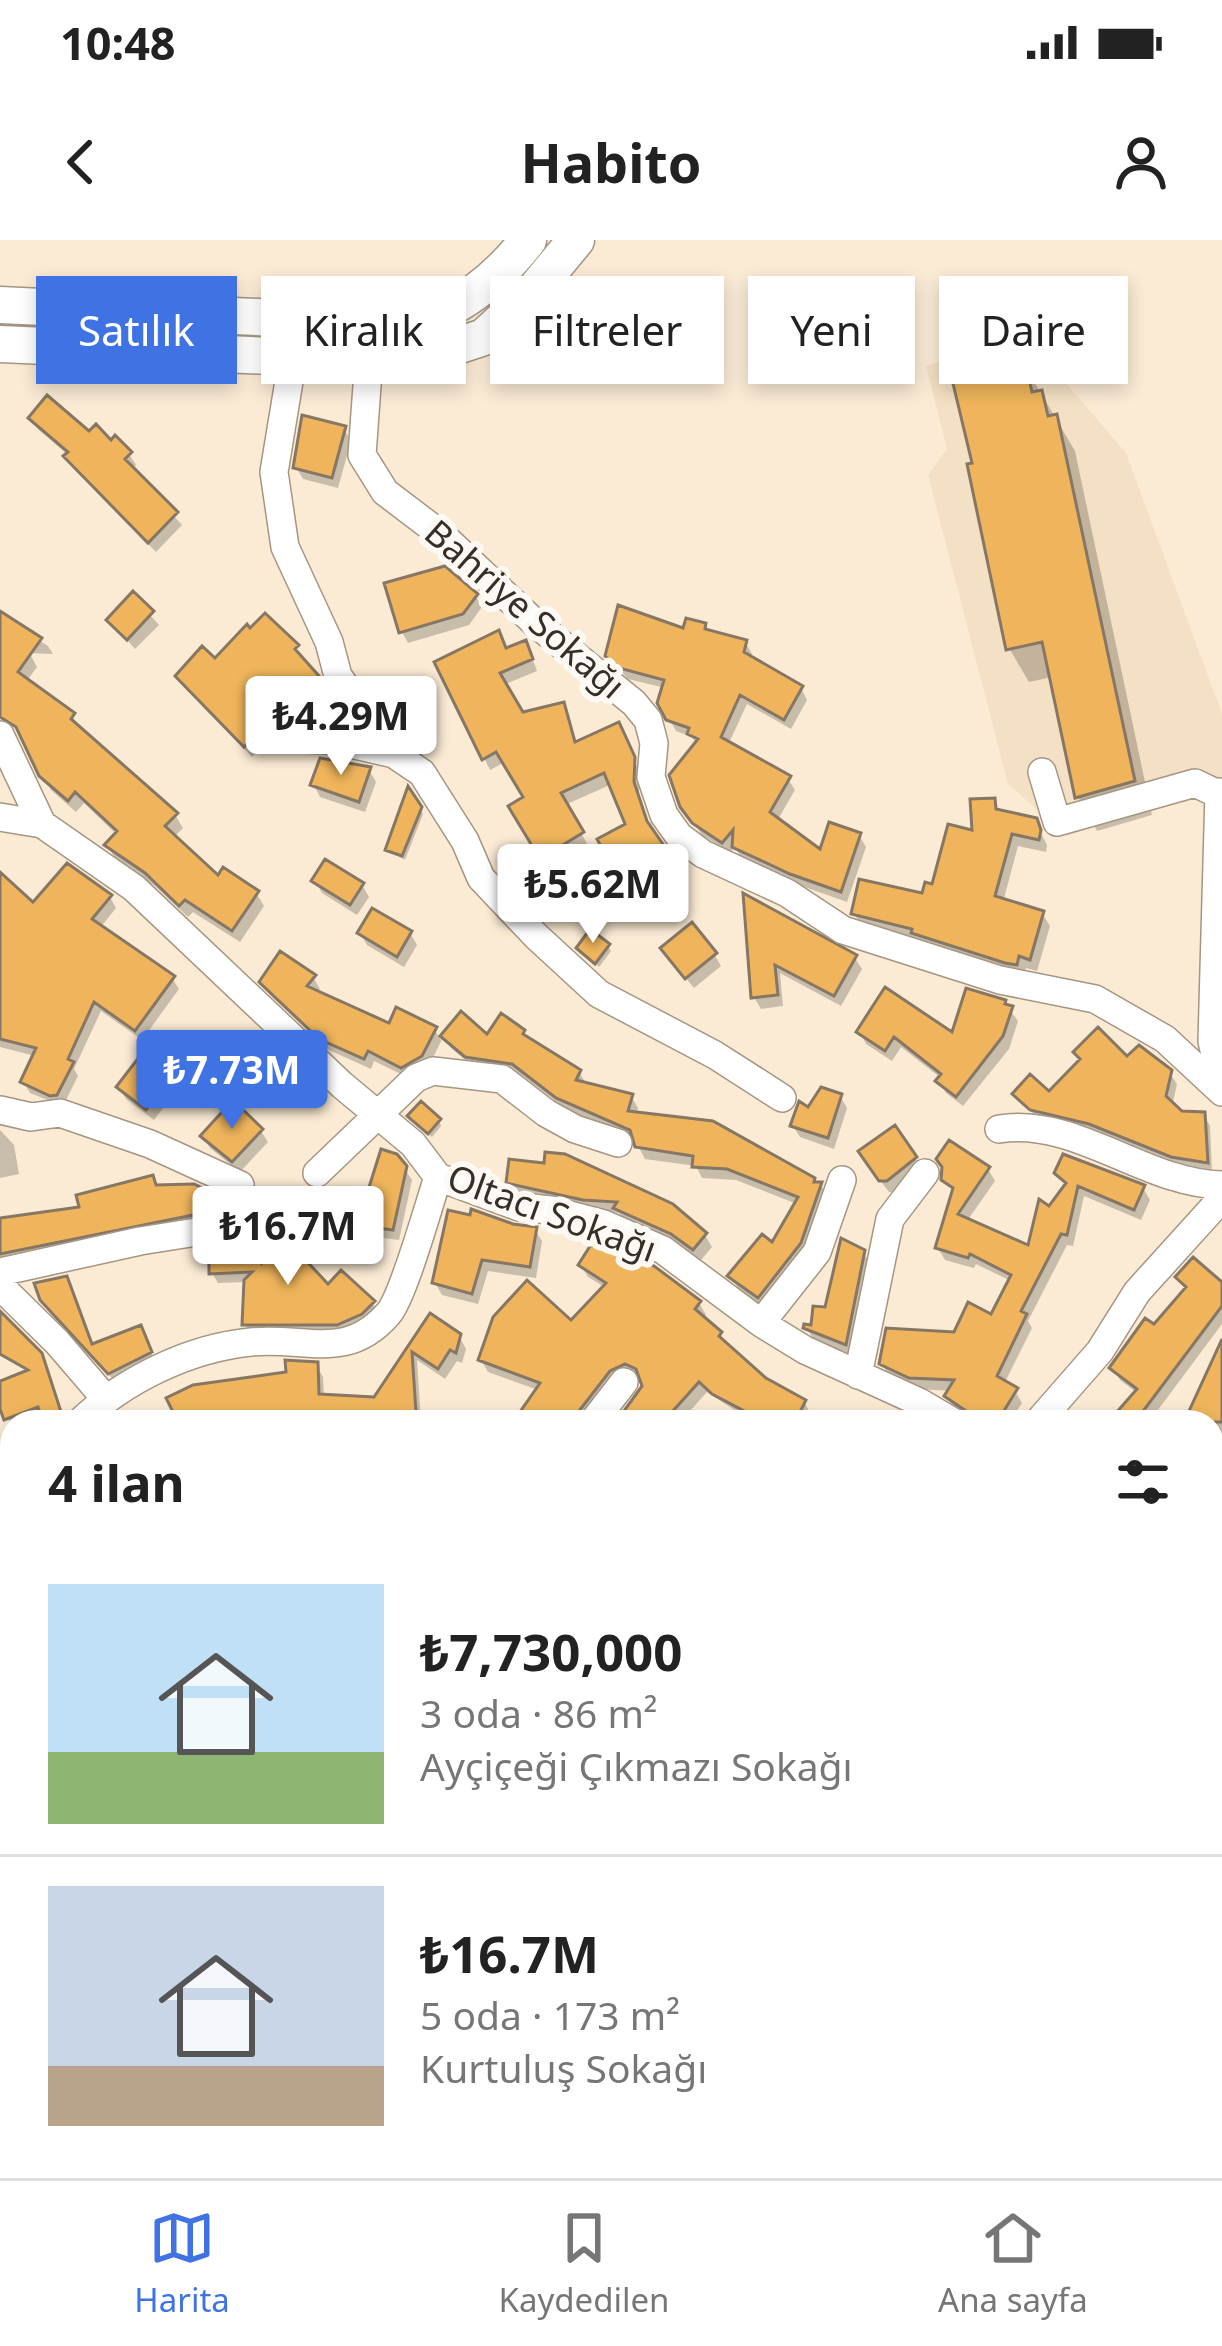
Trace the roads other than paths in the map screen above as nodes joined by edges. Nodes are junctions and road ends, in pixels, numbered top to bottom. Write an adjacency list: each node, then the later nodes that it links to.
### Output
1 (529, 240): 3 (main road)
2 (576, 240): 4 (main road)
3 (0, 305)
4 (466, 343)
5 (0, 344): 6 (main road)
6 (261, 356)
7 (289, 384): 11 (street)
8 (367, 384): 16 (street, Bahriye Sokağı)
9 (0, 735): 15 (street, Oltacı Sokağı)
10 (276, 738): 11 (street)
11 (394, 754): 17 (street)
12 (1042, 772): 13 (street)
13 (1220, 794): 16 (street)
14 (0, 817): 15 (street)
15 (43, 824): 19 (street, Oltacı Sokağı)
16 (1222, 1090)
17 (782, 1098)
18 (0, 1110): 26 (street)
19 (377, 1115): 21 (street); 22 (street); 24 (street, Oltacı Sokağı)
20 (999, 1129): 27 (street)
21 (617, 1143)
22 (317, 1173)
23 (925, 1173): 33 (street)
24 (438, 1177): 32 (street, Oltacı Sokağı); 35 (street)
25 (842, 1180): 32 (street)
26 (240, 1185)
27 (1222, 1185)
28 (1222, 1198): 39 (street)
29 (278, 1219): 30 (street)
30 (0, 1272)
31 (0, 1286): 35 (street)
32 (760, 1323): 33 (street, Oltacı Sokağı)
33 (858, 1375): 38 (street, Oltacı Sokağı)
34 (624, 1382): 37 (street)
35 (105, 1398): 36 (street)
36 (92, 1410)
37 (602, 1410)
38 (933, 1410)
39 (1048, 1410)

